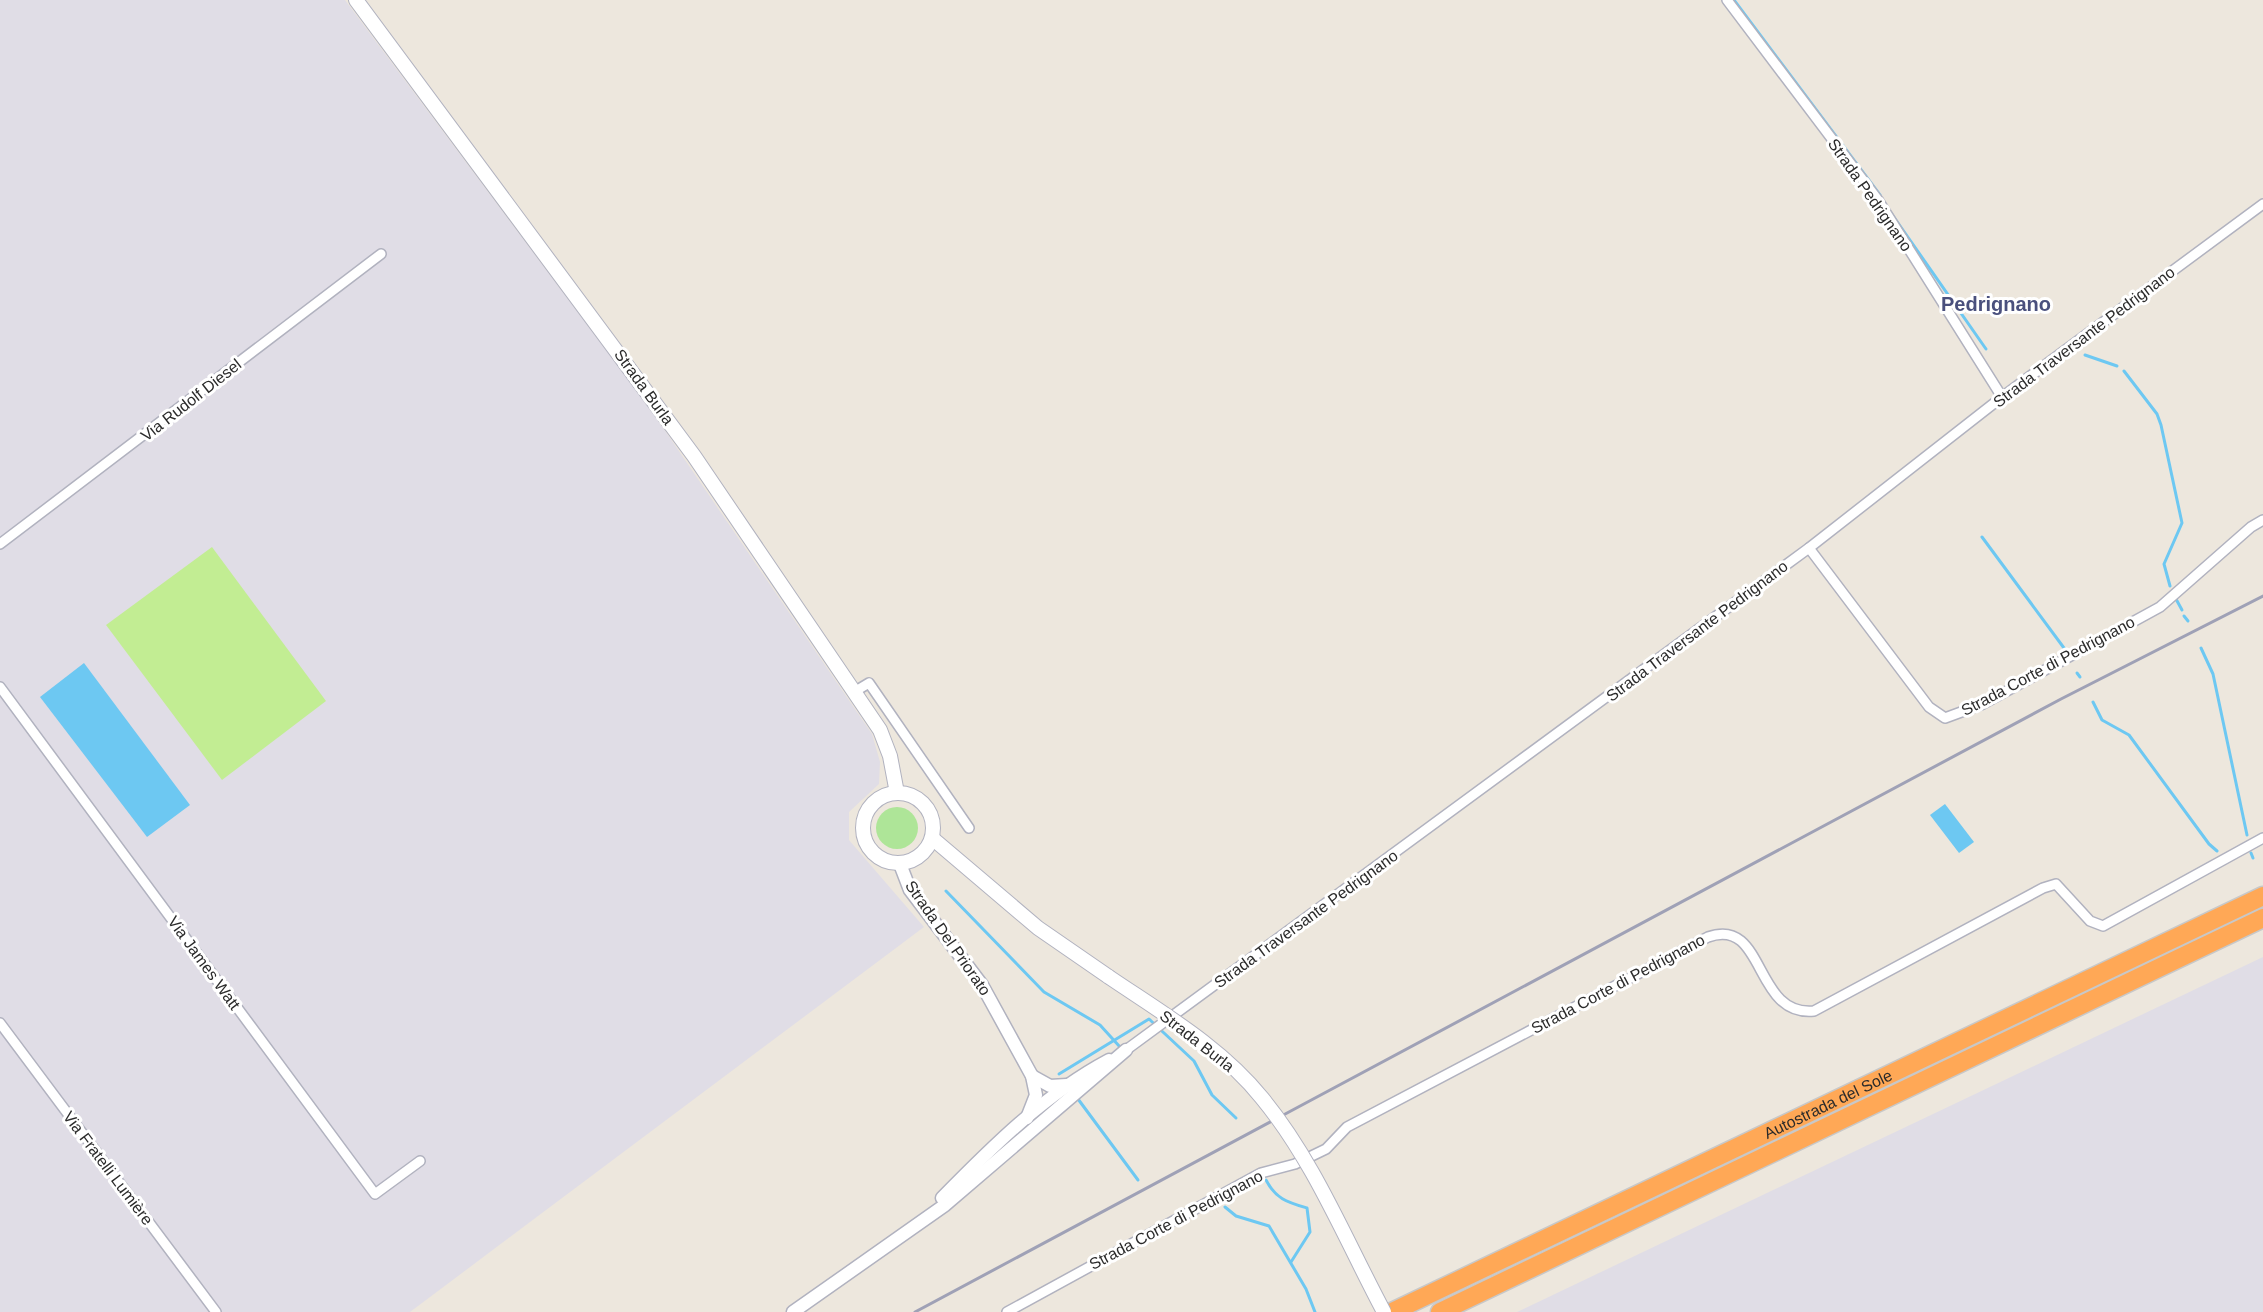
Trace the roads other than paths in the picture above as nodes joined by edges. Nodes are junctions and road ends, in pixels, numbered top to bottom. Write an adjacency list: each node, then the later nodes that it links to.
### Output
1 (356, 0): 10 (main road, Strada Burla)
2 (1727, 0): 5 (street, Strada Pedrignano)
3 (2263, 204): 5 (street, Strada Traversante Pedrignano)
4 (381, 254): 7 (street, Via Rudolf Diesel)
5 (2002, 397): 8 (street, Strada Traversante Pedrignano)
6 (2263, 520): 8 (street, Strada Corte di Pedrignano)
7 (0, 544)
8 (1809, 548): 21 (street, Strada Traversante Pedrignano)
9 (0, 687): 26 (street, Via James Watt)
10 (854, 692): 11 (main road, Strada Burla); 12 (street)
11 (897, 793): 13 (main road); 15 (main road)
12 (969, 828)
13 (932, 838): 15 (main road); 32 (main road, Strada Burla, bridge)
14 (2263, 838): 31 (street, Strada Corte di Pedrignano)
15 (900, 864): 22 (street, Strada Del Priorato)
16 (2263, 890): 18 (highway)
17 (2263, 896): 18 (highway, Autostrada del Sole)
18 (2245, 904): 33 (highway, Autostrada del Sole)
19 (2259, 921): 34 (highway, Autostrada del Sole)
20 (0, 1023): 29 (street, Via Fratelli Lumière)
21 (1126, 1050): 23 (street, Strada Traversante Pedrignano); 25 (street, Strada Traversante Pedrignano)
22 (1032, 1076): 23 (street); 24 (street)
23 (1068, 1085): 24 (street, Strada Traversante Pedrignano)
24 (1041, 1098): 25 (street); 27 (street, Strada Traversante Pedrignano); 28 (street, Strada Traversante Pedrignano)
25 (1065, 1102): 27 (street, Strada Traversante Pedrignano)
26 (420, 1161)
27 (980, 1174): 28 (street, Strada Traversante Pedrignano)
28 (919, 1222): 30 (street, Strada Traversante Pedrignano)
29 (216, 1312)
30 (793, 1312)
31 (1007, 1312)
32 (1384, 1312)
33 (1392, 1312)
34 (1440, 1312)

